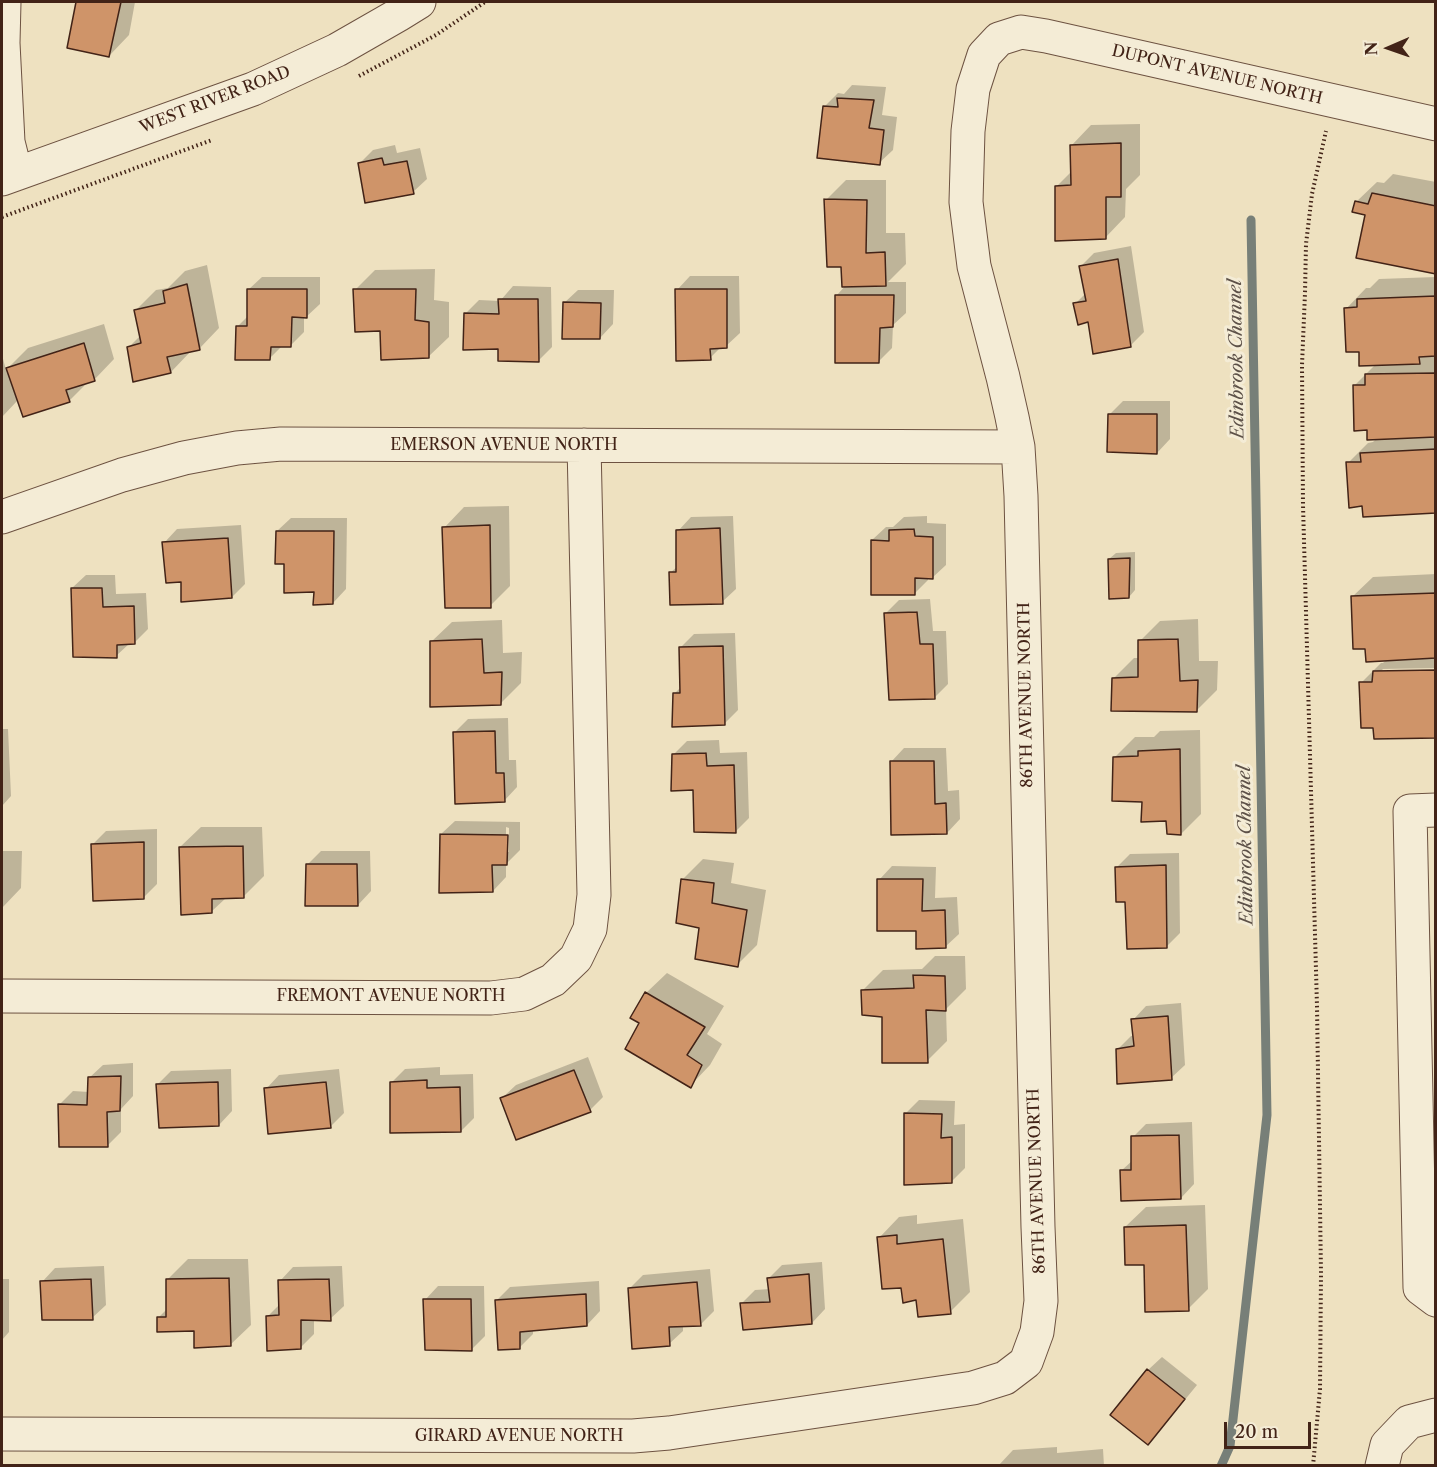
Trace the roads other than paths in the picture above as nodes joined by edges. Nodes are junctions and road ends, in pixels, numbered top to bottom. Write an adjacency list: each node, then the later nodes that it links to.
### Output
1 (4, 2): 5 (street)
2 (419, 2): 5 (street, WEST RIVER ROAD)
3 (999, 39): 4 (street, DUPONT AVENUE NORTH); 7 (street, 86TH AVENUE NORTH)
4 (1436, 124)
5 (9, 176)
6 (584, 445): 7 (street, EMERSON AVENUE NORTH); 8 (street, EMERSON AVENUE NORTH); 10 (street, FREMONT AVENUE NORTH)
7 (1018, 447): 12 (street, 86TH AVENUE NORTH)
8 (2, 517)
9 (1436, 810): 11 (street)
10 (2, 996)
11 (1436, 1300)
12 (1026, 1362): 14 (street, GIRARD AVENUE NORTH)
13 (1436, 1415): 15 (street)
14 (2, 1434)
15 (1383, 1466)

